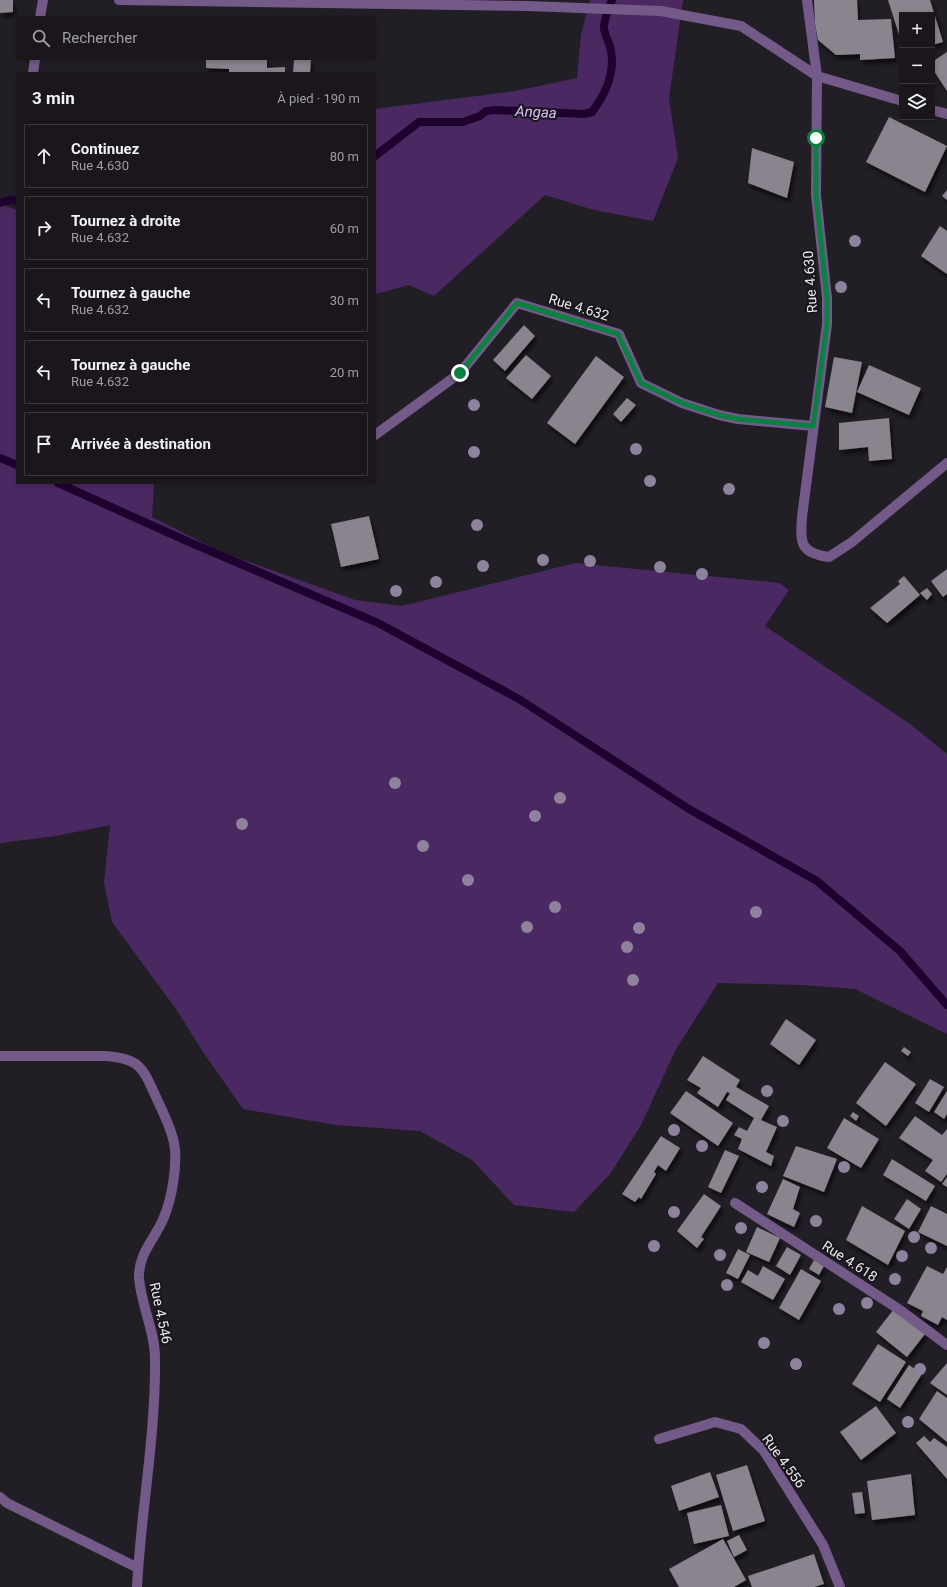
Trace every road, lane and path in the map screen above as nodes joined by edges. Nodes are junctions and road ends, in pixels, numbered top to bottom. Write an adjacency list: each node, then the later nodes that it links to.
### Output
1 (43, 0): 4 (street)
2 (119, 0): 7 (street)
3 (807, 0): 7 (street, Rue 4.630)
4 (40, 16)
5 (35, 60): 6 (street)
6 (33, 72)
7 (817, 76): 8 (street); 11 (street, Rue 4.630)
8 (899, 100)
9 (935, 111): 10 (street)
10 (947, 114)
11 (813, 426): 12 (street, Rue 4.632); 13 (street, Rue 4.630)
12 (376, 434)
13 (947, 463)
14 (0, 1056): 19 (street, Rue 4.546)
15 (734, 1203): 16 (street, Rue 4.618)
16 (947, 1345)
17 (659, 1439): 21 (street, Rue 4.556)
18 (0, 1497): 19 (street)
19 (138, 1568): 20 (street, Rue 4.546)
20 (137, 1587)
21 (840, 1587)

